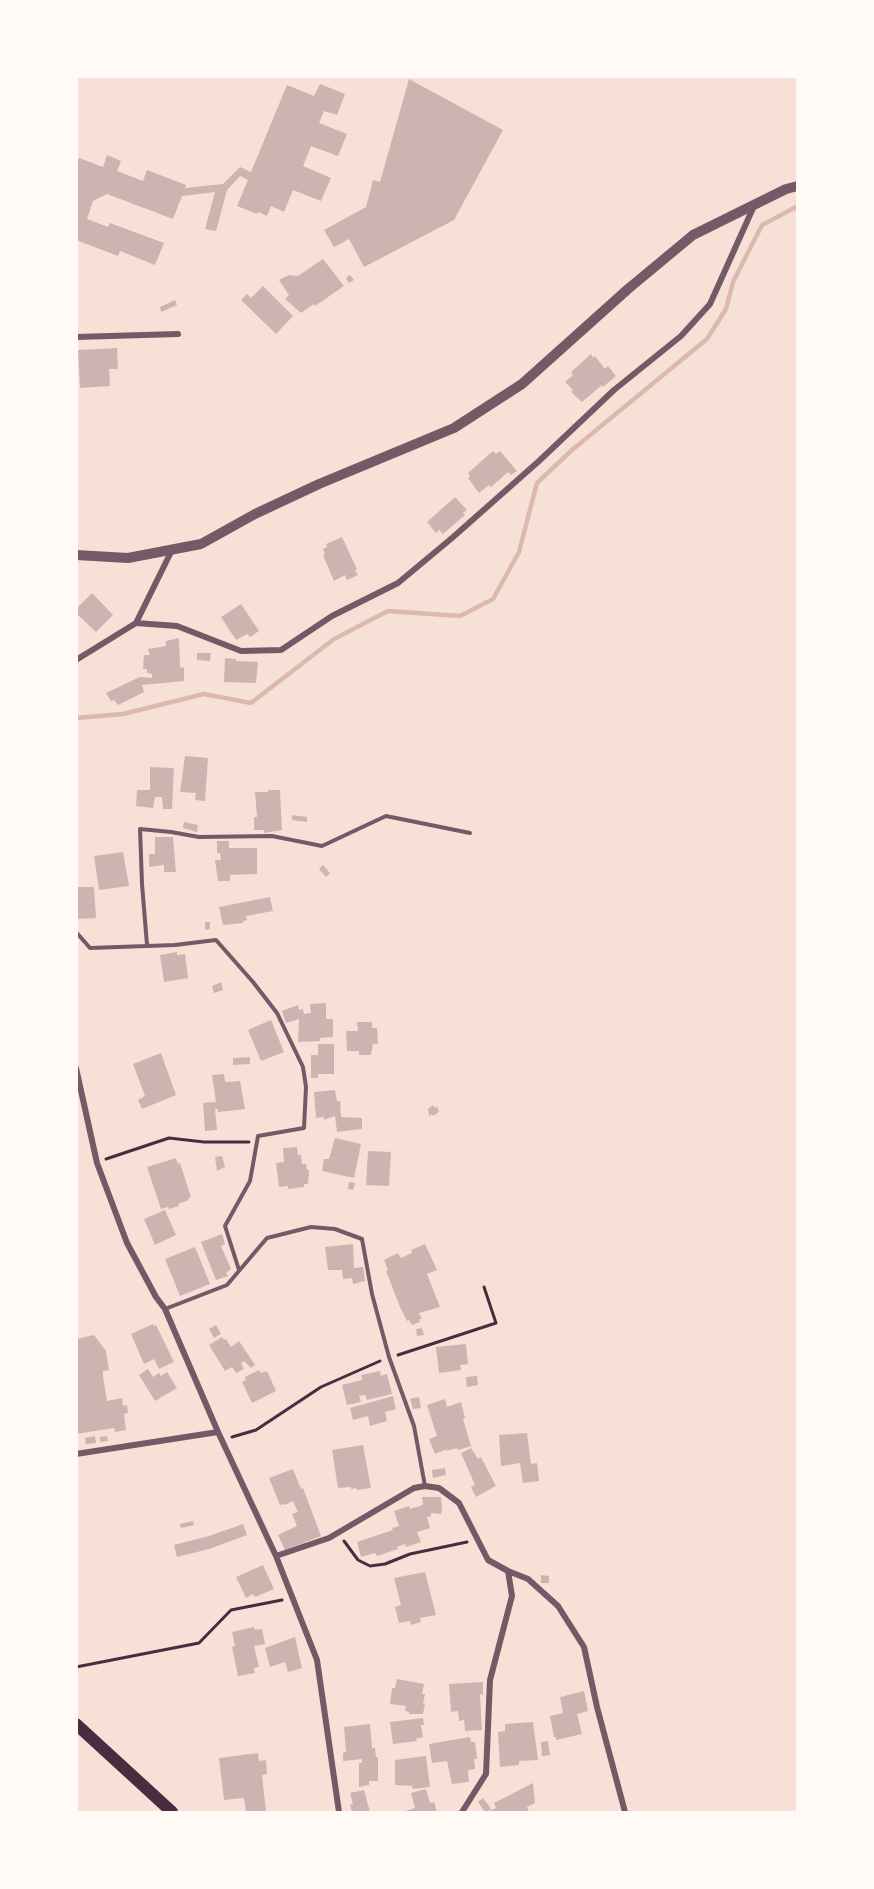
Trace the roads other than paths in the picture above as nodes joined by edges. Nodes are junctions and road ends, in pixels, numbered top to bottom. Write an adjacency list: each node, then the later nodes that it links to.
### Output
1 (798, 186): 2 (street)
2 (756, 203): 5 (street); 7 (street)
3 (178, 334): 4 (street)
4 (76, 337)
5 (172, 549): 6 (street); 7 (street)
6 (76, 555)
7 (135, 622): 8 (street)
8 (76, 660)
9 (471, 833): 11 (lane)
10 (76, 932): 11 (lane)
11 (147, 945): 13 (lane)
12 (76, 1068): 14 (street)
13 (239, 1270): 14 (lane); 17 (lane)
14 (165, 1309): 15 (street)
15 (218, 1432): 16 (street); 18 (street)
16 (76, 1454)
17 (425, 1486): 18 (street); 19 (street)
18 (276, 1556): 22 (street)
19 (508, 1571): 23 (street); 24 (street)
20 (76, 1724): 21 (main road)
21 (172, 1812)
22 (339, 1812)
23 (462, 1812)
24 (625, 1812)

